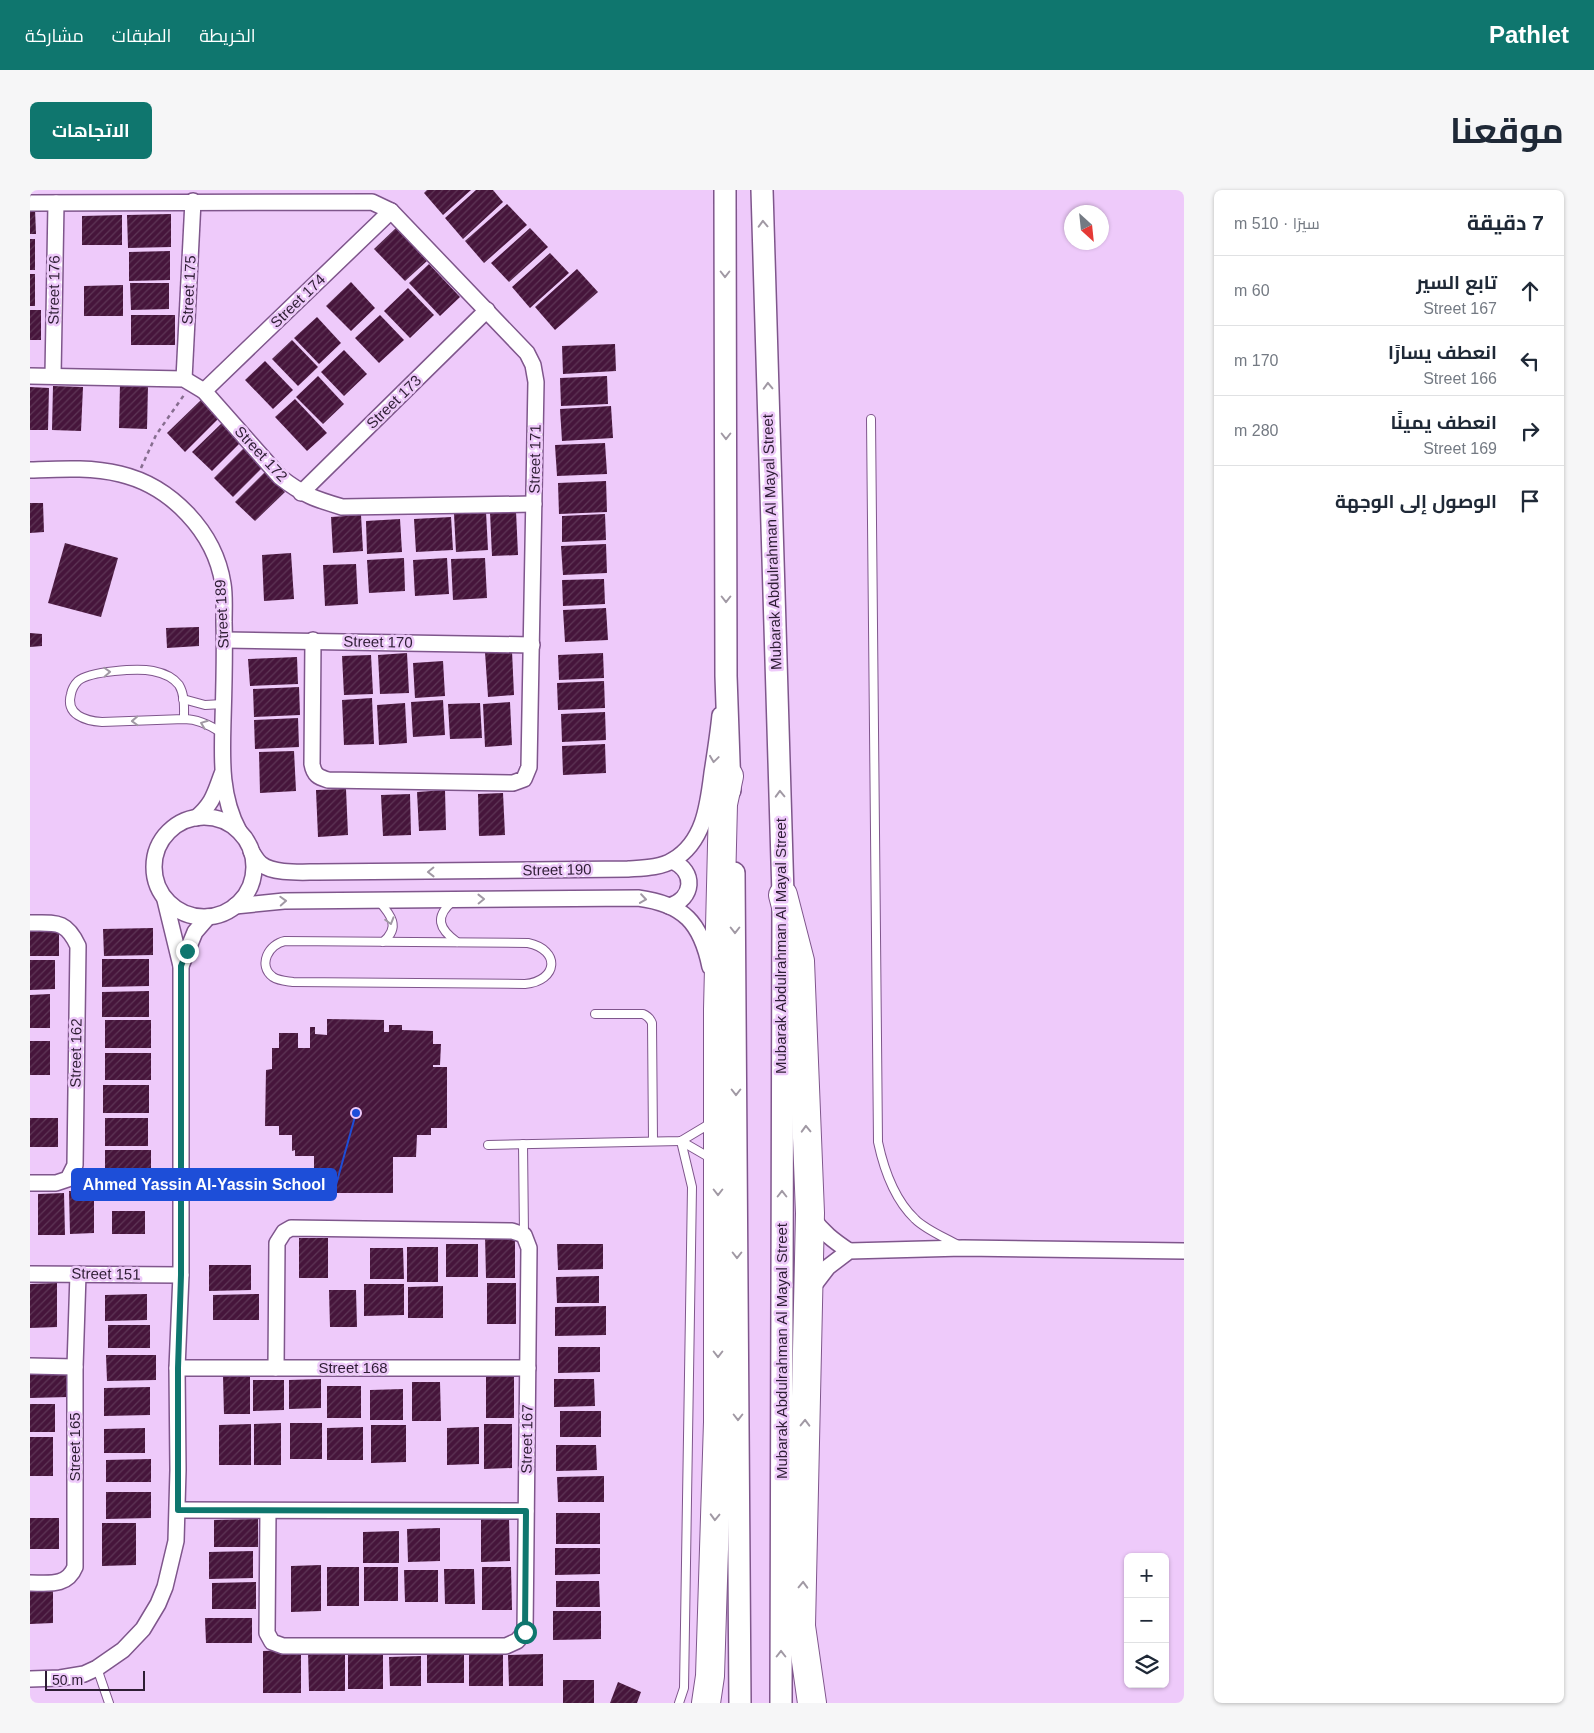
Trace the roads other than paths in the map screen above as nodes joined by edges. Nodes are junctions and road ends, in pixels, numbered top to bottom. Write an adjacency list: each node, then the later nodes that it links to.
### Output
1 (762, 190): 29 (main road, Mubarak Abdulrahman Al Mayal Street, one-way to 1)
2 (724, 191): 18 (main road, one-way to 18)
3 (193, 201): 5 (street, Street 171); 6 (street, Street 171); 10 (street, Street 175)
4 (30, 203): 5 (street, Street 171)
5 (56, 203): 9 (street, Street 176)
6 (391, 211): 7 (street, Street 171); 10 (street, Street 174)
7 (488, 310): 13 (street, Street 173); 14 (street, Street 171)
8 (30, 376): 9 (street)
9 (53, 376): 10 (street)
10 (193, 384): 13 (street, Street 172)
11 (871, 419): 51 (lane)
12 (30, 470): 15 (street, Street 189)
13 (301, 493): 14 (street, Street 172)
14 (534, 504): 17 (street, Street 171)
15 (225, 640): 16 (street, Street 170); 20 (street, Street 189)
16 (313, 640): 17 (street, Street 170); 17 (street, Street 171)
17 (532, 645)
18 (726, 676): 24 (main road); 28 (street, one-way to 28)
19 (183, 699): 20 (lane); 21 (lane); 21 (lane, one-way to 19)
20 (223, 704): 22 (street, Street 189)
21 (184, 719): 22 (lane, one-way to 21)
22 (223, 734): 23 (street, Street 189)
23 (222, 773): 25 (street, Street 189); 26 (street, Street 189)
24 (730, 776): 40 (highway); 75 (main road, one-way to 75)
25 (196, 818): 26 (street); 30 (street)
26 (239, 831): 27 (street)
27 (252, 851): 28 (street, Street 190, one-way to 27); 33 (street)
28 (672, 861): 34 (street)
29 (783, 895): 49 (highway, one-way to 29); 76 (main road, Mubarak Abdulrahman Al Mayal Street, one-way to 29)
30 (165, 900): 35 (street); 39 (street)
31 (378, 900): 32 (street, Street 190); 33 (street, Street 190, one-way to 31); 37 (lane, one-way to 37)
32 (454, 900): 34 (street, Street 190, one-way to 34); 38 (lane)
33 (235, 906): 35 (street)
34 (669, 906): 40 (street, Street 190)
35 (208, 917): 39 (street)
36 (30, 923): 48 (street, Street 162)
37 (383, 942): 38 (lane); 38 (lane)
38 (457, 942)
39 (181, 966): 56 (street)
40 (718, 1009): 42 (highway)
41 (595, 1014): 43 (lane)
42 (718, 1119): 44 (lane); 47 (highway)
43 (653, 1141): 44 (lane); 45 (lane)
44 (681, 1141): 47 (lane); 72 (lane)
45 (523, 1144): 46 (lane); 50 (lane)
46 (488, 1145)
47 (718, 1162): 69 (highway, one-way to 69)
48 (30, 1183)
49 (810, 1213): 52 (street); 57 (highway)
50 (524, 1235): 61 (street); 62 (street, Street 167)
51 (963, 1248): 52 (street); 53 (street)
52 (849, 1251): 57 (street)
53 (1184, 1252)
54 (30, 1274): 55 (street, Street 151)
55 (78, 1274): 56 (street, Street 151); 59 (street, Street 165)
56 (181, 1275): 60 (street)
57 (807, 1303): 67 (highway, one-way to 57)
58 (30, 1366): 59 (street)
59 (75, 1367): 66 (street, Street 165)
60 (178, 1368): 61 (street, Street 168); 63 (street)
61 (276, 1368): 62 (street, Street 168)
62 (528, 1368): 65 (street, Street 167)
63 (178, 1510): 64 (street); 68 (street)
64 (268, 1511): 65 (street); 65 (street, Street 167)
65 (526, 1511)
66 (30, 1583)
67 (804, 1650): 77 (highway); 78 (highway)
68 (97, 1668): 70 (street); 71 (lane)
69 (710, 1676): 73 (highway); 74 (highway)
70 (30, 1679)
71 (109, 1703)
72 (679, 1703)
73 (706, 1703)
74 (714, 1703)
75 (740, 1703)
76 (781, 1703)
77 (803, 1703)
78 (812, 1703)

